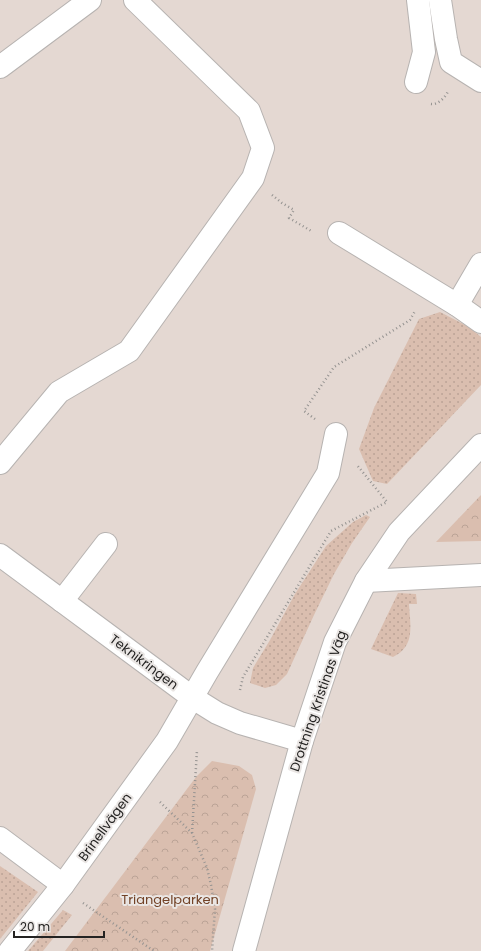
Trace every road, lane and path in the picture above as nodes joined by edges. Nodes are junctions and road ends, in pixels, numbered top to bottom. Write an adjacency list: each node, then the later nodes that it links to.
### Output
1 (90, 0): 5 (street)
2 (135, 0): 18 (street)
3 (418, 0): 7 (street)
4 (440, 0): 6 (street)
5 (0, 67)
6 (481, 81)
7 (416, 82)
8 (282, 203): 10 (path)
9 (339, 233): 12 (street)
10 (316, 234)
11 (481, 264): 12 (street)
12 (457, 305): 14 (street)
13 (410, 320): 15 (path)
14 (481, 322)
15 (304, 411)
16 (336, 434): 26 (street, Brinellvägen)
17 (481, 445): 23 (street, Drottning Kristinas Väg)
18 (0, 463)
19 (388, 502): 25 (path)
20 (106, 544): 24 (street)
21 (0, 555): 24 (street, Teknikringen)
22 (481, 575): 23 (street)
23 (366, 581): 27 (street, Drottning Kristinas Väg)
24 (62, 601): 26 (street, Teknikringen)
25 (240, 690)
26 (193, 698): 27 (street, Teknikringen); 32 (street, Brinellvägen)
27 (302, 741): 36 (street, Drottning Kristinas Väg)
28 (197, 750): 30 (path)
29 (160, 802): 30 (path)
30 (192, 833): 35 (path)
31 (0, 838): 32 (street)
32 (63, 885): 33 (street, Brinellvägen); 34 (path)
33 (10, 951)
34 (154, 951)
35 (212, 951)
36 (244, 951)

